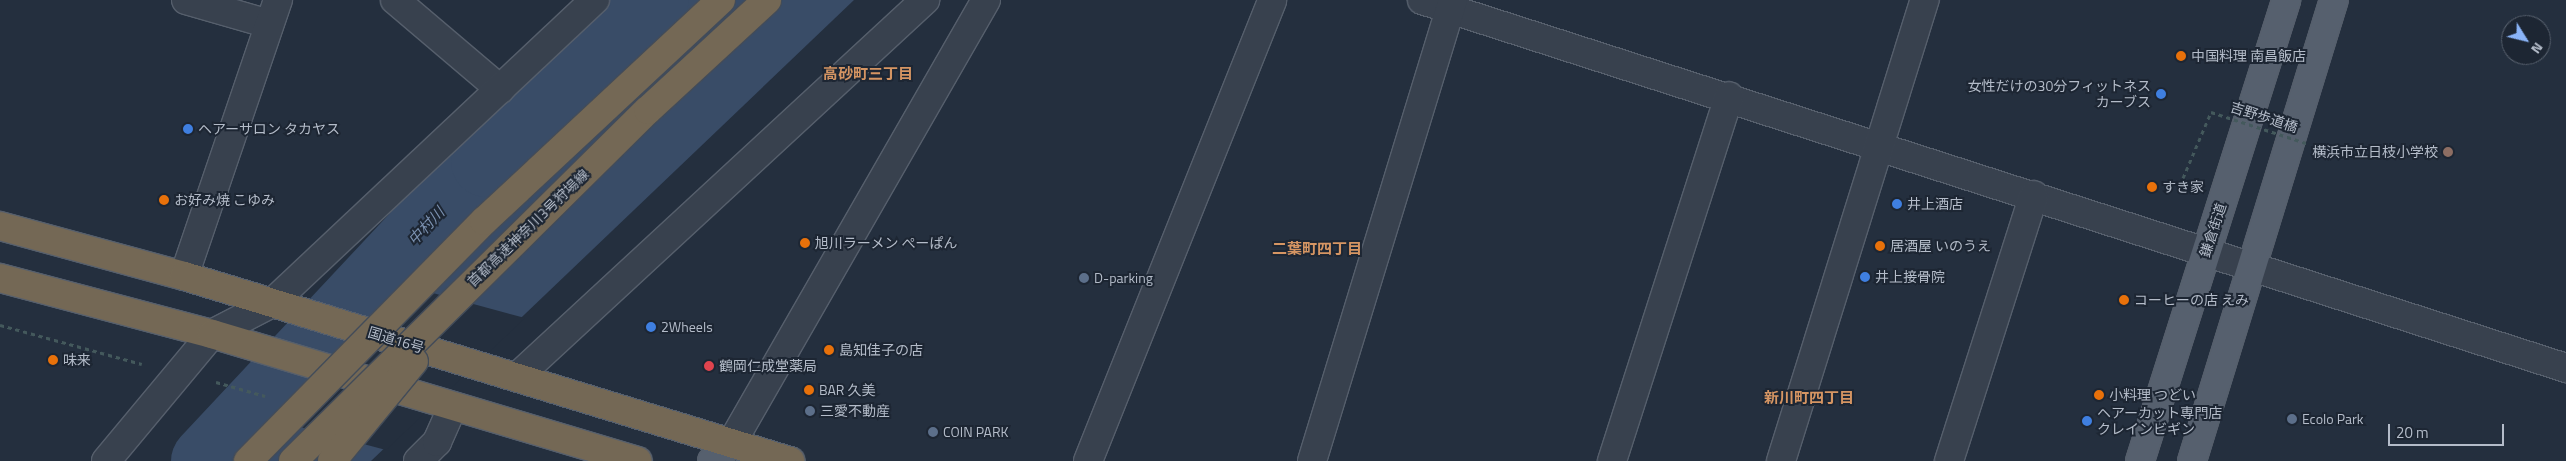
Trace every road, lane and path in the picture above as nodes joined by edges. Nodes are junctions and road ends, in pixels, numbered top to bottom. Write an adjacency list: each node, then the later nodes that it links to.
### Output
1 (186, 0): 14 (street)
2 (395, 0): 15 (street)
3 (595, 0): 15 (street)
4 (721, 0): 21 (highway, bridge)
5 (767, 0): 23 (highway, 首都高速神奈川3号狩場線, bridge)
6 (925, 0): 33 (street)
7 (986, 0): 35 (street)
8 (1272, 0): 43 (street)
9 (1422, 0): 13 (street)
10 (1924, 0): 17 (street)
11 (2286, 0): 24 (main road, 鎌倉街道)
12 (2334, 0): 25 (main road)
13 (1451, 4): 16 (street); 44 (street)
14 (273, 12): 26 (street)
15 (500, 89): 28 (street)
16 (1729, 96): 17 (street); 45 (street)
17 (1880, 144): 20 (street); 46 (street)
18 (2310, 144): 19 (path, 吉野歩道橋, bridge)
19 (2183, 178)
20 (2034, 196): 24 (street); 47 (street)
21 (484, 221): 37 (highway, bridge); 38 (highway, bridge)
22 (0, 226): 26 (highway, 国道16号)
23 (509, 246): 38 (highway, 首都高速神奈川3号狩場線, bridge); 39 (highway, bridge)
24 (2206, 250): 25 (street); 48 (main road, 鎌倉街道)
25 (2252, 265): 31 (street); 49 (main road)
26 (184, 276): 28 (highway, 国道16号)
27 (0, 278): 30 (highway)
28 (272, 303): 30 (street); 33 (highway, 国道16号, bridge)
29 (0, 325): 32 (path)
30 (212, 334): 32 (street); 34 (highway, bridge)
31 (2566, 368)
32 (175, 374): 36 (street)
33 (517, 377): 35 (highway, 国道16号)
34 (452, 406): 40 (street); 41 (highway)
35 (721, 453): 42 (highway, 国道16号)
36 (106, 461)
37 (248, 461)
38 (292, 461)
39 (332, 461)
40 (418, 461)
41 (636, 461)
42 (790, 461)
43 (1088, 461)
44 (1312, 461)
45 (1612, 461)
46 (1780, 461)
47 (1949, 461)
48 (2140, 461)
49 (2192, 461)

